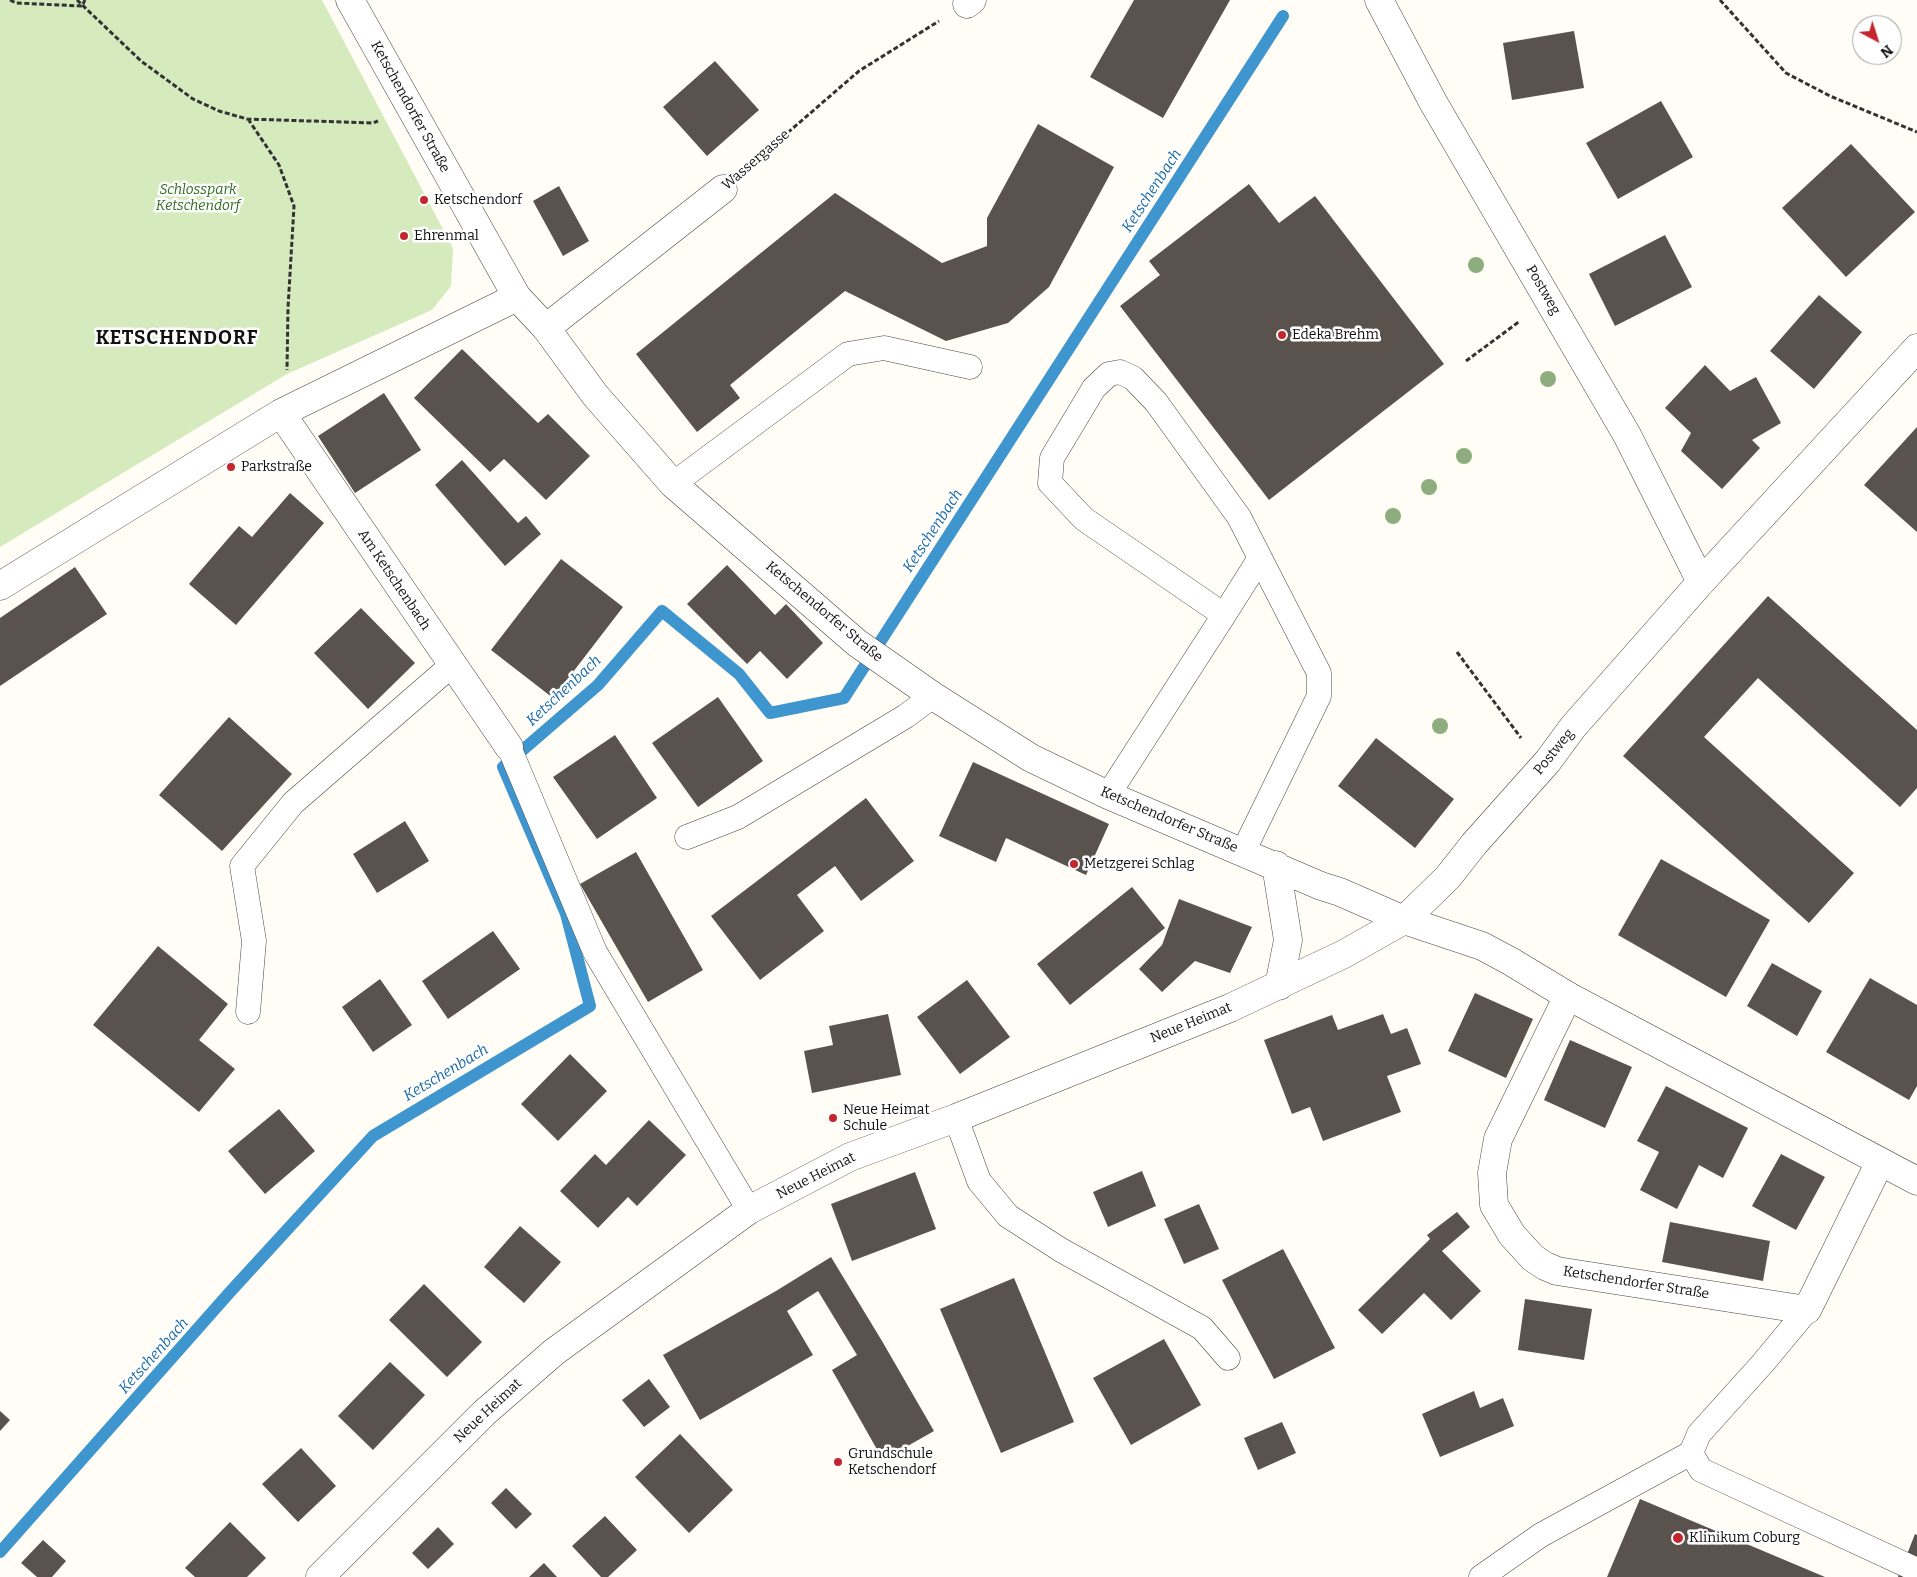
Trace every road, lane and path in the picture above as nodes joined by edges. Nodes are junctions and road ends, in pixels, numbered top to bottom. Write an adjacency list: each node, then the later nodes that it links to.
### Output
1 (10, 0): 8 (path)
2 (77, 0): 8 (path)
3 (86, 0): 8 (path)
4 (350, 0): 9 (street, Ketschendorfer Straße)
5 (1379, 0): 14 (street, Postweg)
6 (1720, 0): 11 (path)
7 (969, 2): 12 (path, Wassergasse)
8 (82, 6): 10 (path)
9 (410, 106): 10 (path); 13 (street, Ketschendorfer Straße)
10 (247, 119): 19 (path)
11 (1917, 132)
12 (723, 189): 15 (street, Wassergasse)
13 (517, 297): 15 (street, Ketschendorfer Straße); 19 (street)
14 (1549, 300): 17 (path); 22 (street, Postweg)
15 (546, 328): 20 (street, Ketschendorfer Straße)
16 (1917, 348): 22 (street, Postweg)
17 (1466, 361)
18 (970, 367): 20 (lane)
19 (281, 413): 23 (street); 26 (street, Am Ketschenbach)
20 (673, 484): 27 (street, Ketschendorfer Straße)
21 (1260, 558): 24 (lane); 24 (lane); 32 (lane)
22 (1701, 582): 29 (street, Postweg)
23 (0, 586)
24 (1224, 615): 30 (lane)
25 (1457, 652): 29 (path)
26 (452, 665): 28 (street, Am Ketschenbach); 37 (lane)
27 (933, 696): 30 (street, Ketschendorfer Straße); 31 (lane)
28 (509, 746): 41 (lane)
29 (1542, 767): 34 (street, Postweg)
30 (1108, 795): 32 (street, Ketschendorfer Straße)
31 (687, 837)
32 (1243, 852): 33 (street, Ketschendorfer Straße)
33 (1276, 865): 34 (street, Ketschendorfer Straße); 35 (street)
34 (1404, 920): 35 (street, Neue Heimat); 36 (street, Ketschendorfer Straße)
35 (1279, 986): 38 (street, Neue Heimat)
36 (1568, 996): 39 (street, Ketschendorfer Straße); 42 (street, Ketschendorfer Straße)
37 (248, 1012)
38 (956, 1118): 41 (street, Neue Heimat); 43 (lane)
39 (1880, 1162): 40 (street, Ketschendorfer Straße); 42 (street)
40 (1917, 1182)
41 (749, 1210): 46 (street, Neue Heimat)
42 (1807, 1310): 44 (lane)
43 (1228, 1358)
44 (1691, 1453): 45 (lane); 47 (lane)
45 (1917, 1570)
46 (320, 1577)
47 (1481, 1577)

